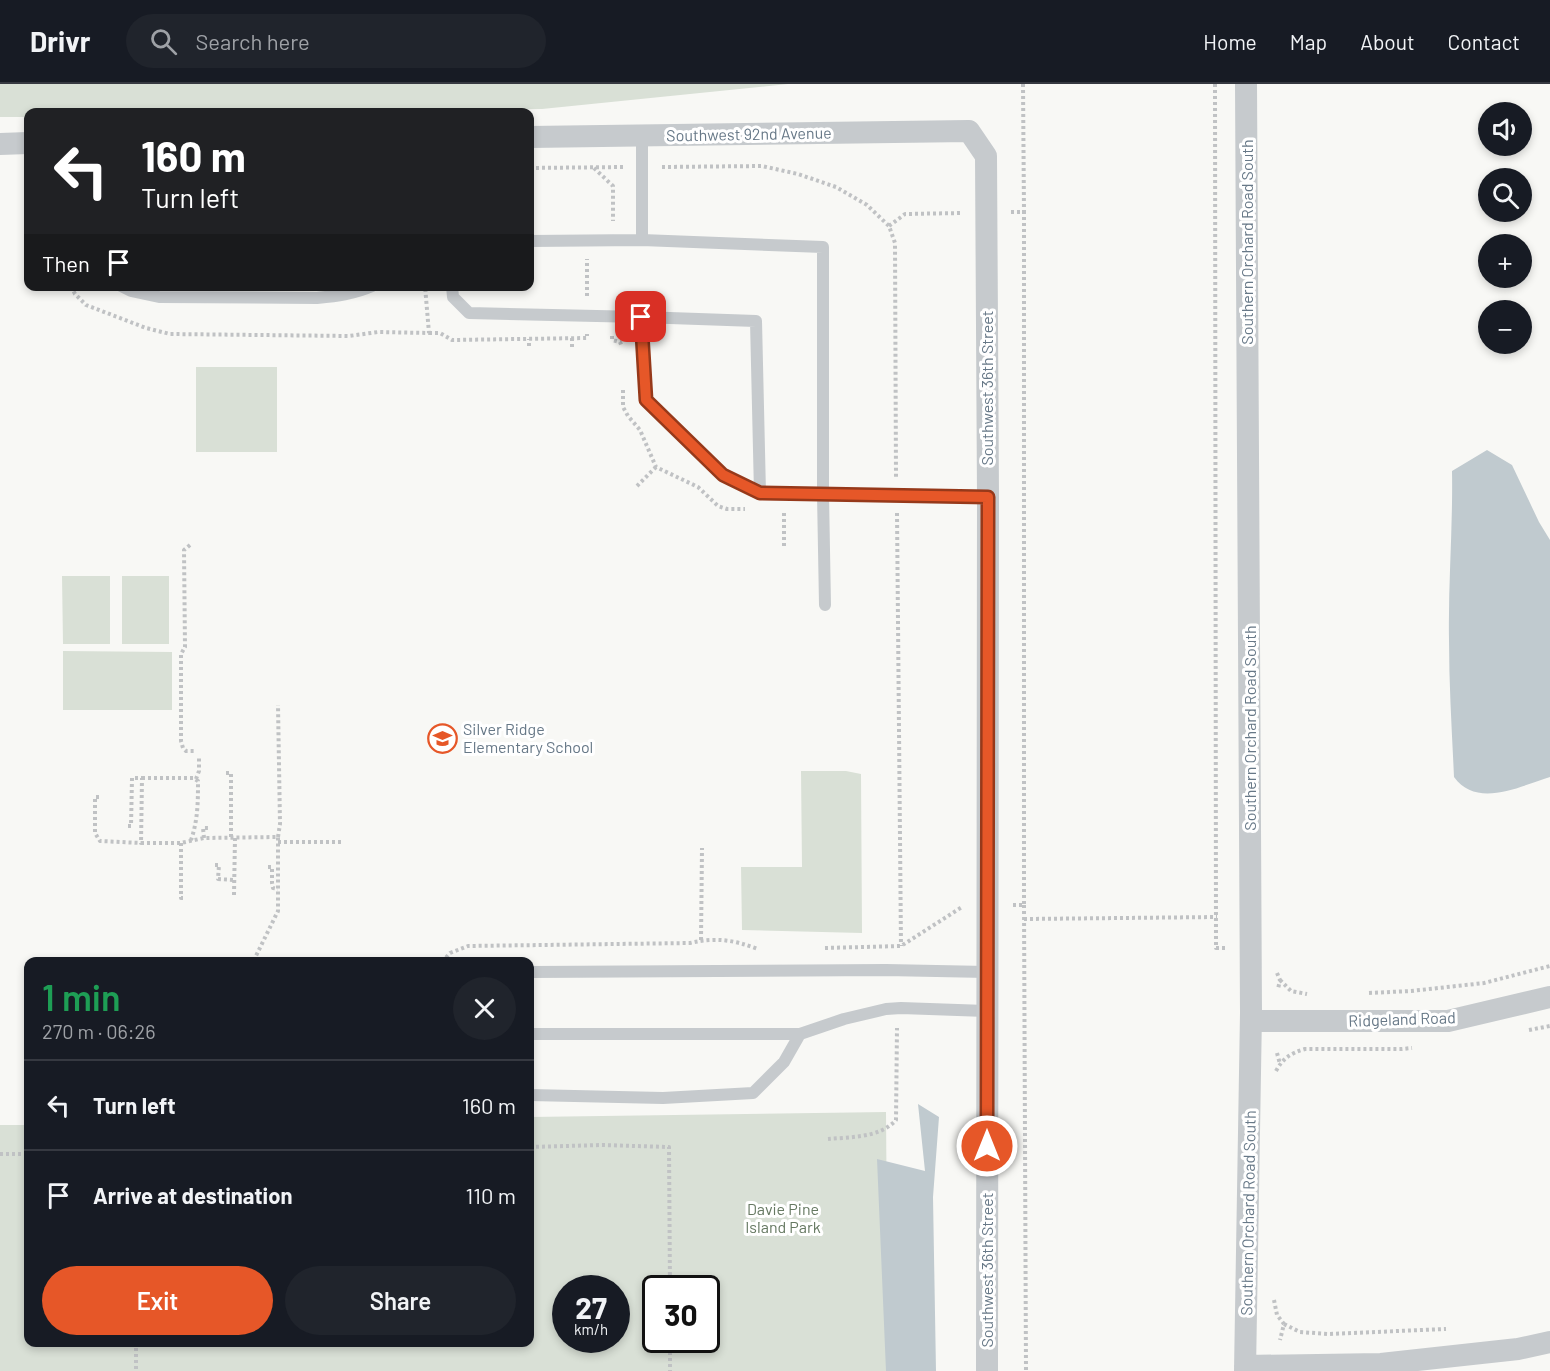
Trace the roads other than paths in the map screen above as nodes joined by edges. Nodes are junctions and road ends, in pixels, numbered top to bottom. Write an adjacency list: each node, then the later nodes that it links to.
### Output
1 (1246, 84): 21 (street, Southern Orchard Road South)
2 (969, 131): 3 (street, Southwest 92nd Avenue); 15 (street, Southwest 36th Street)
3 (642, 136): 4 (street, Southwest 92nd Avenue); 7 (lane)
4 (534, 137)
5 (24, 143): 6 (street)
6 (0, 144)
7 (642, 240): 8 (lane); 14 (lane)
8 (534, 241)
9 (131, 291): 10 (lane)
10 (362, 291)
11 (452, 291): 12 (lane)
12 (641, 317): 13 (lane); 13 (lane)
13 (760, 493): 14 (lane)
14 (823, 494): 15 (lane); 16 (lane)
15 (988, 497): 18 (street, Southwest 36th Street)
16 (825, 605)
17 (534, 972): 18 (lane)
18 (987, 972): 20 (street, Southwest 36th Street)
19 (1550, 998): 21 (street, Ridgeland Road)
20 (987, 1011): 23 (lane); 27 (street, Southwest 36th Street)
21 (1251, 1021): 26 (street, Southern Orchard Road South)
22 (534, 1034): 23 (lane)
23 (800, 1034): 24 (lane)
24 (534, 1095)
25 (1550, 1342): 26 (street)
26 (1245, 1369)
27 (987, 1371)

